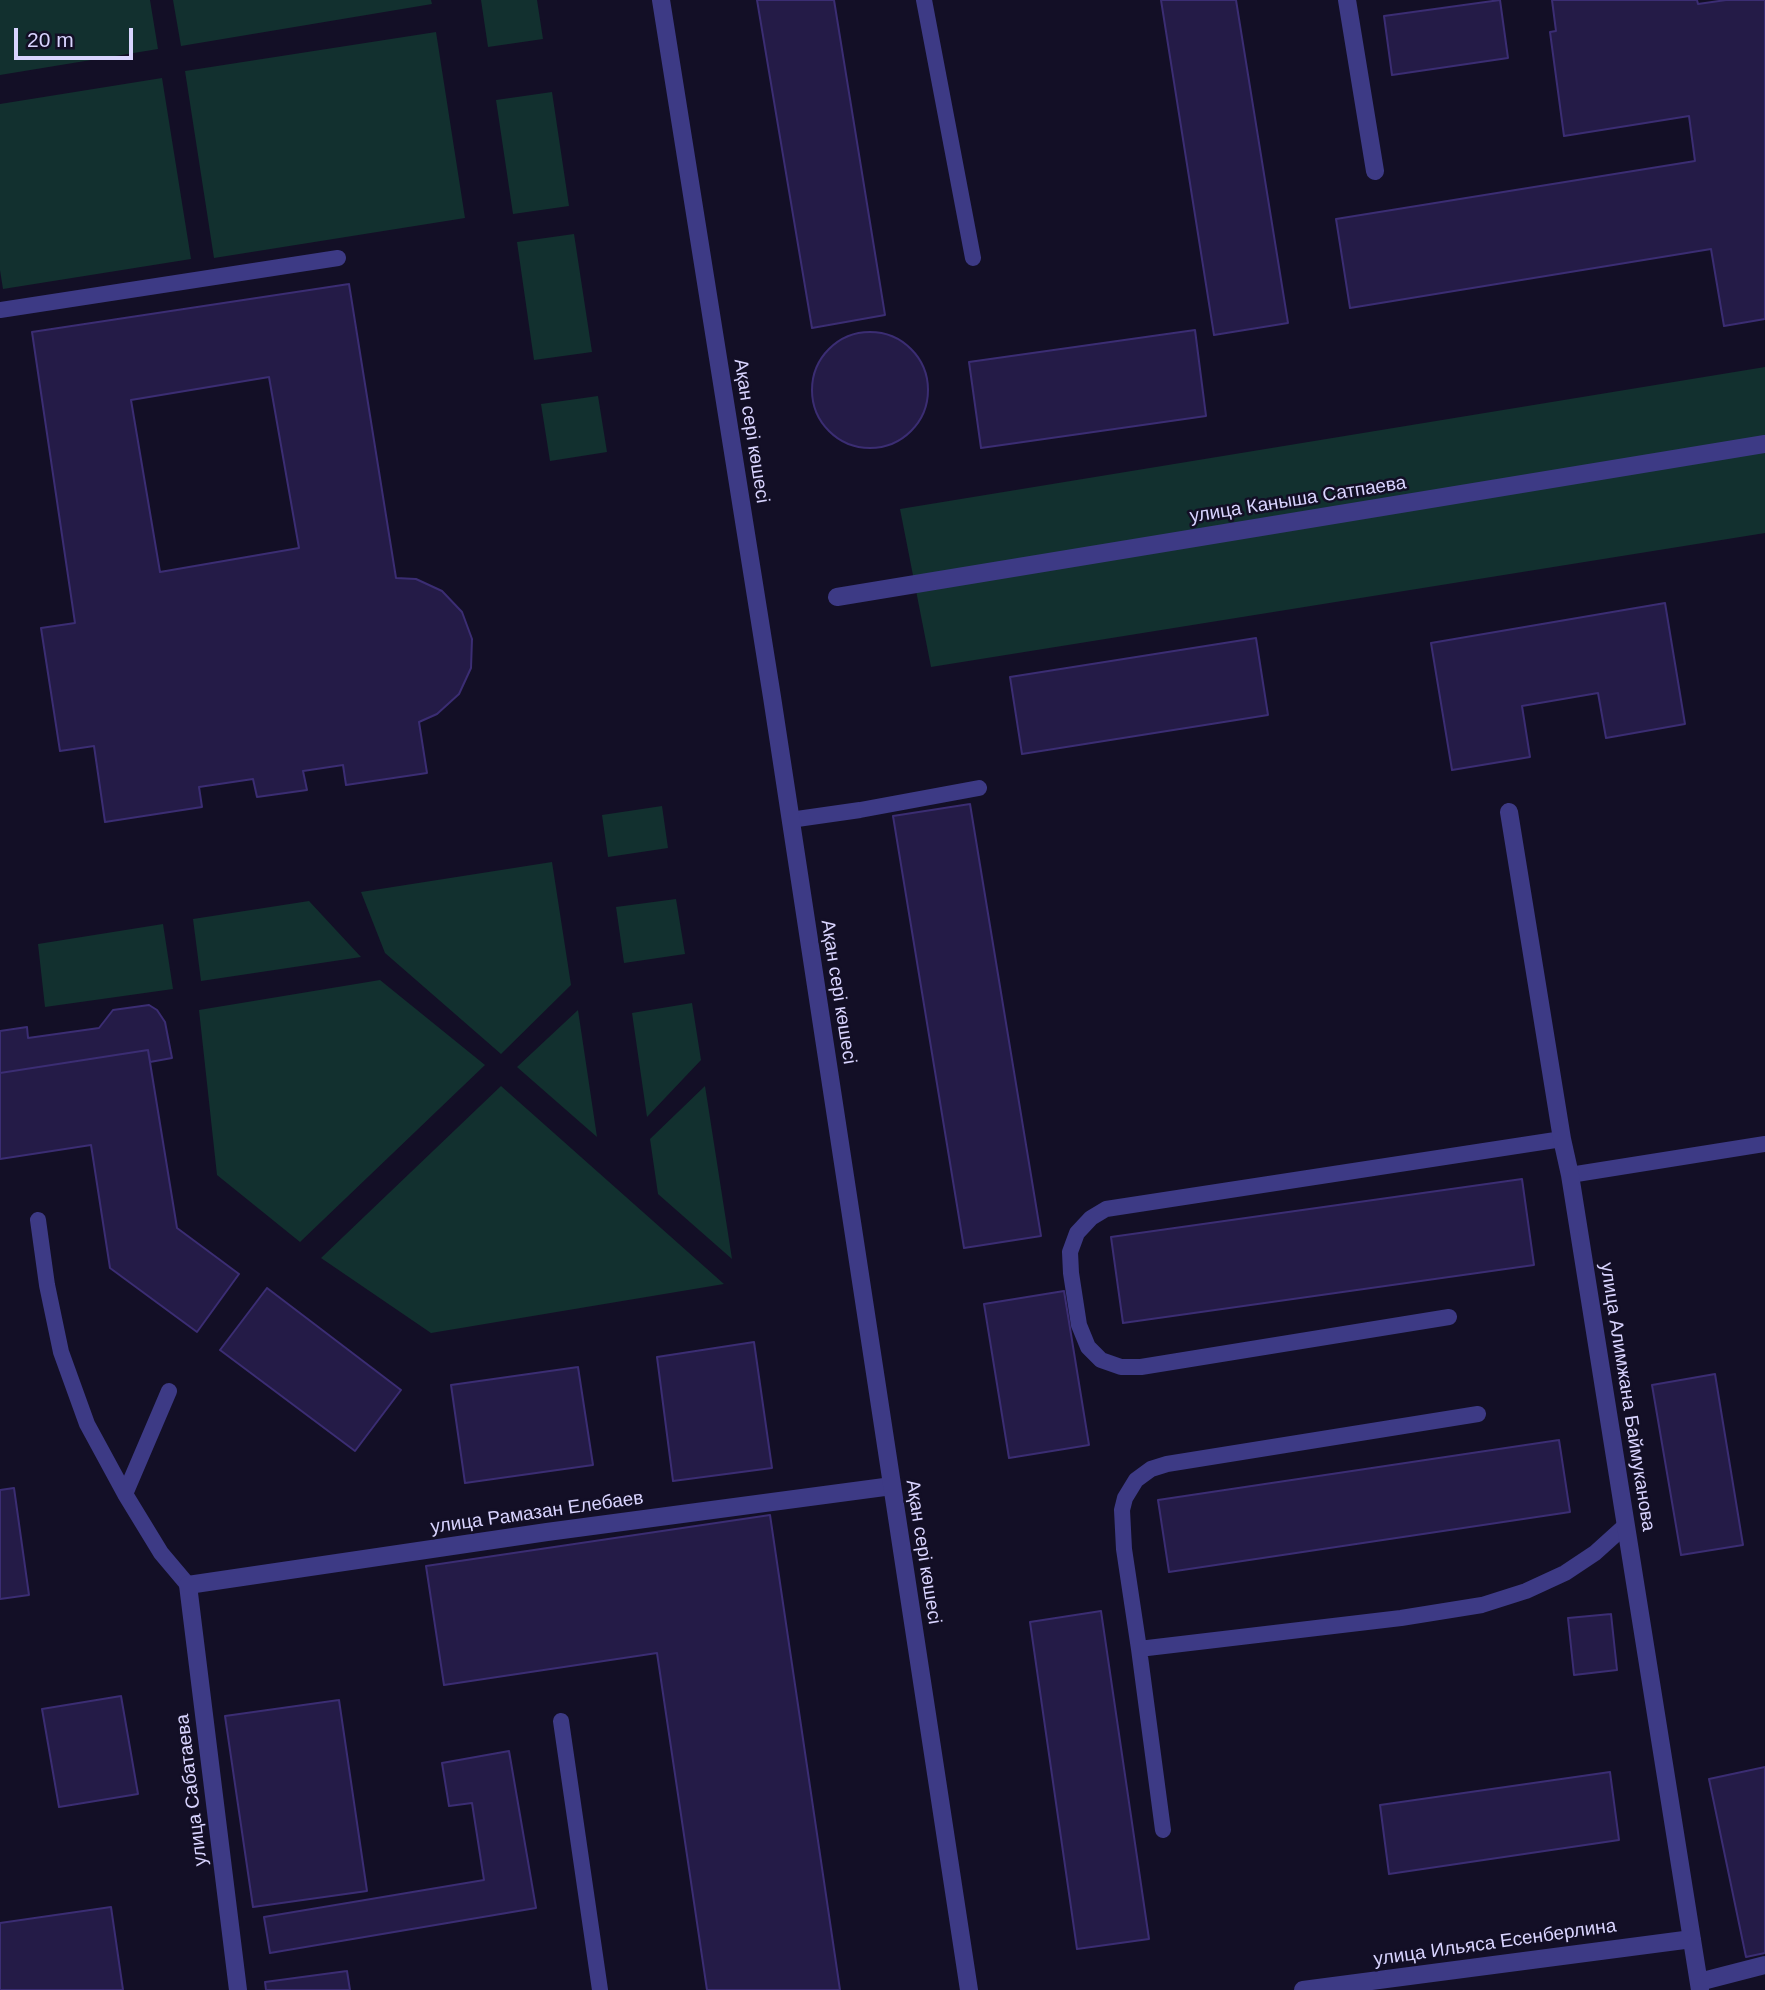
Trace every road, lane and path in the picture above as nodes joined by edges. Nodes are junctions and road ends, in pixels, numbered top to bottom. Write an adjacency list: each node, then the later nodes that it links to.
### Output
1 (661, 0): 12 (street, Ақан сері көшесі)
2 (924, 0): 6 (lane)
3 (1347, 0): 4 (street)
4 (1375, 171)
5 (338, 258): 7 (lane)
6 (973, 258)
7 (0, 310)
8 (1765, 444): 9 (street, улица Каныша Сатпаева)
9 (838, 597)
10 (979, 788): 12 (lane)
11 (1509, 812): 13 (street, улица Алимжана Баймуканова)
12 (790, 820): 20 (street, Ақан сері көшесі)
13 (1562, 1139): 15 (street, улица Алимжана Баймуканова); 17 (lane)
14 (1765, 1144): 15 (lane)
15 (1570, 1175): 22 (street, улица Алимжана Баймуканова)
16 (37, 1220): 21 (lane)
17 (1449, 1317)
18 (169, 1391): 21 (lane)
19 (1478, 1415): 24 (lane)
20 (892, 1486): 23 (street, улица Рамазан Елебаев); 32 (street, Ақан сері көшесі)
21 (125, 1494): 23 (lane)
22 (1626, 1525): 24 (lane); 27 (street, улица Алимжана Баймуканова)
23 (188, 1585): 30 (street, улица Сабатаева)
24 (1139, 1649): 26 (lane)
25 (561, 1721): 31 (lane)
26 (1163, 1830)
27 (1692, 1939): 29 (street, улица Алимжана Баймуканова); 33 (street, улица Ильяса Есенберлина)
28 (1765, 1965): 29 (street)
29 (1699, 1986)
30 (238, 1990)
31 (600, 1990)
32 (970, 1990)
33 (1303, 1990)

